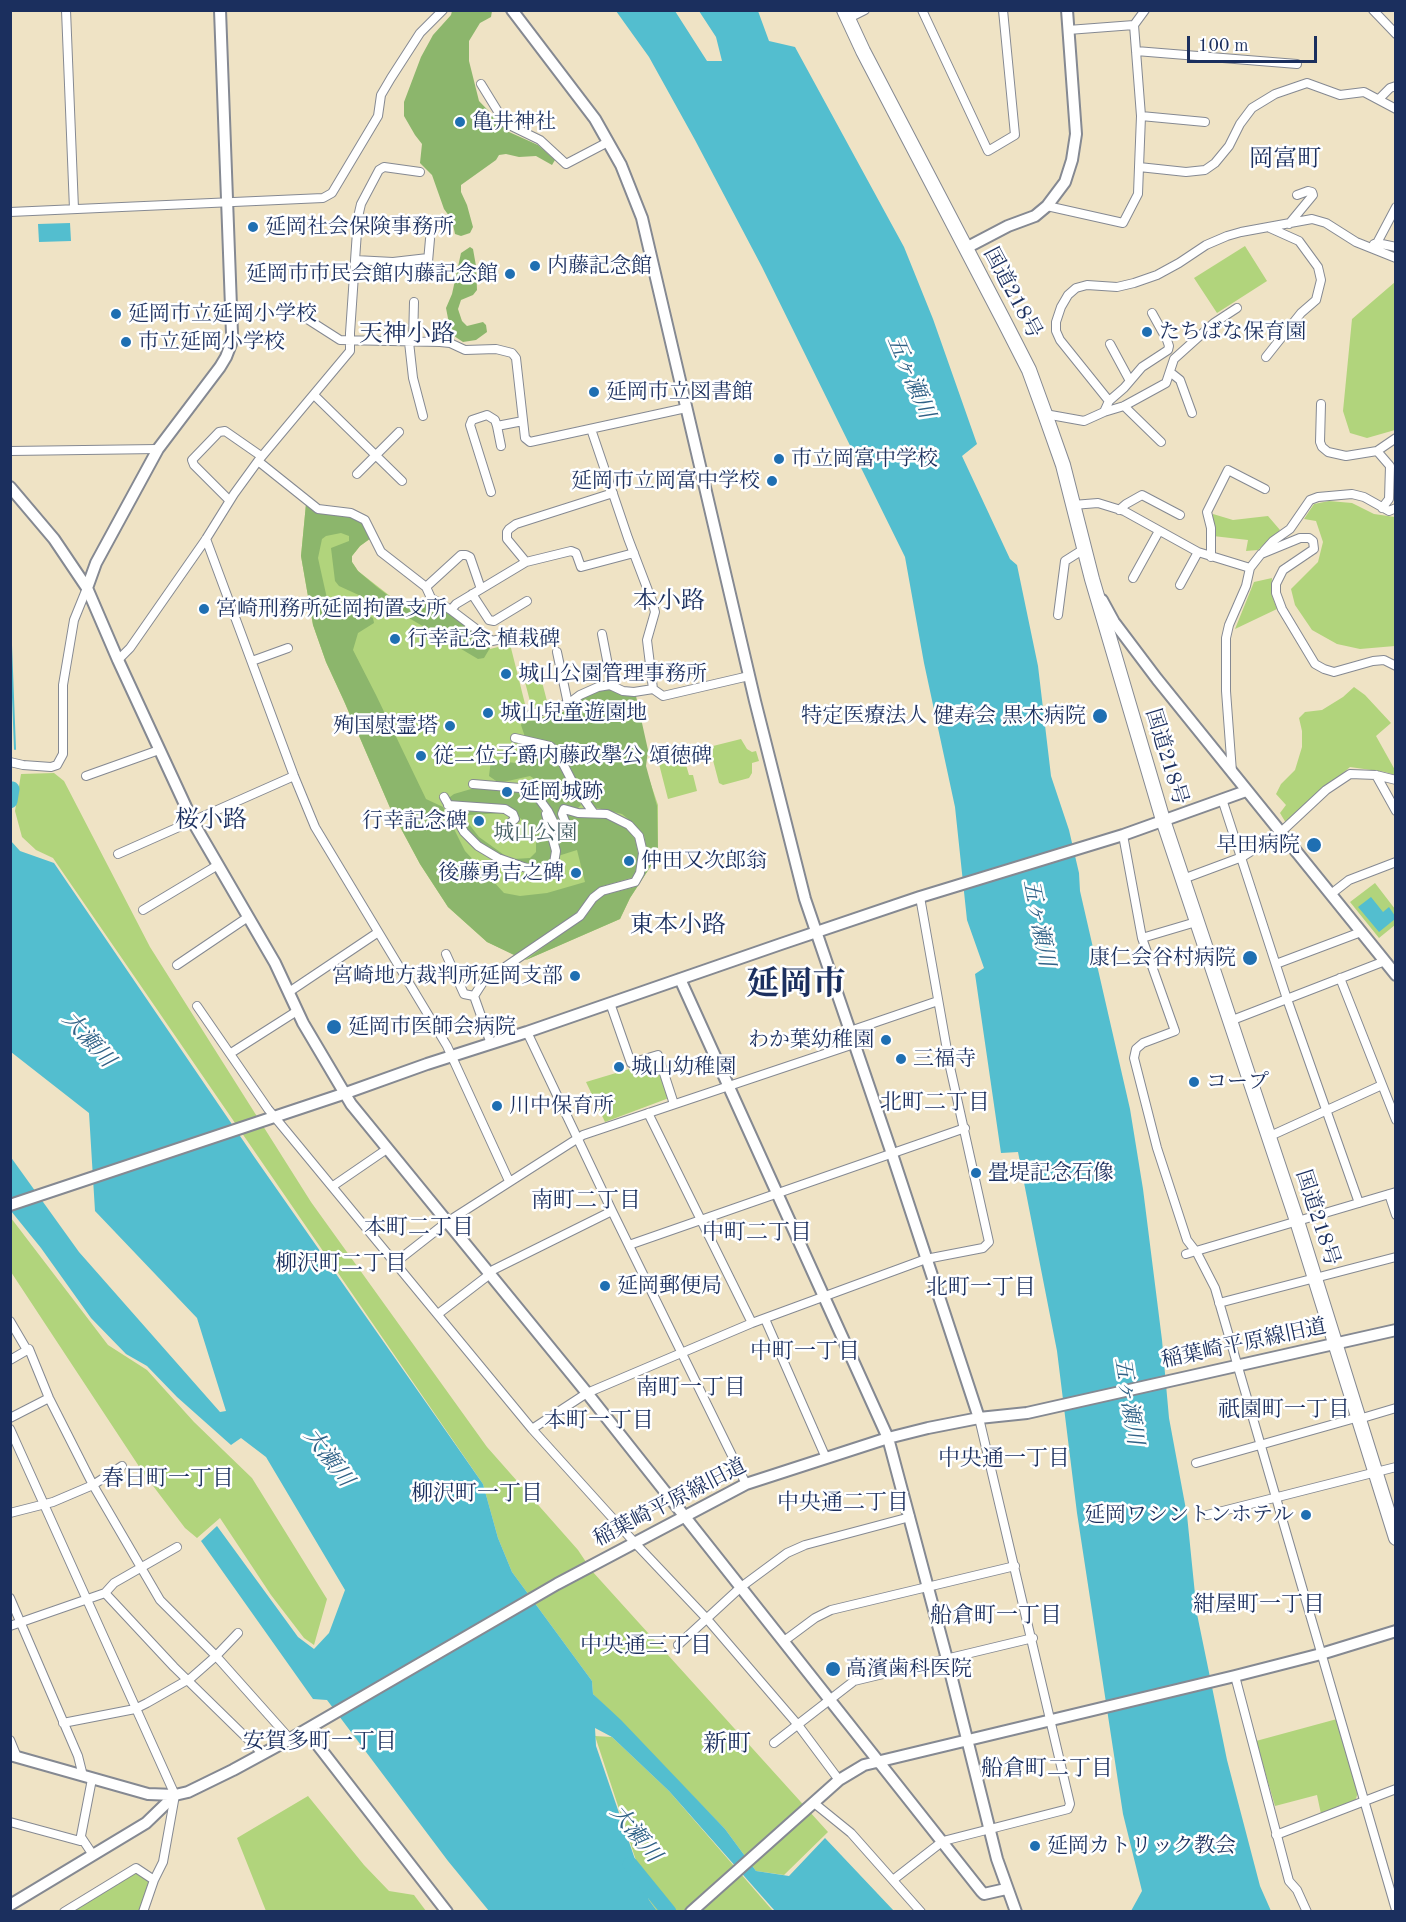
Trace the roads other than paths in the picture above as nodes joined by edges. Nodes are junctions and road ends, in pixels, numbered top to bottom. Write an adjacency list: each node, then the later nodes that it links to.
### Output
1 (66, 10): 30 (street)
2 (220, 10): 27 (street)
3 (443, 10): 27 (street)
4 (512, 10): 23 (street)
5 (865, 10): 11 (street)
6 (922, 10): 7 (street)
7 (1003, 10)
8 (1067, 10): 13 (street)
9 (1145, 10): 12 (street)
10 (1373, 10): 14 (street)
11 (846, 15): 38 (highway, 国道218号)
12 (1134, 25): 13 (street); 15 (street)
13 (1068, 30): 28 (street)
14 (1395, 34)
15 (1136, 51): 16 (street); 21 (street)
16 (1297, 64)
17 (481, 84): 23 (street)
18 (1395, 86): 19 (street)
19 (1379, 99): 20 (street); 24 (street)
20 (1395, 109)
21 (1141, 116): 22 (street); 24 (street)
22 (1204, 122)
23 (608, 142): 57 (street)
24 (1139, 167): 28 (street)
25 (420, 172): 41 (street)
26 (1297, 195): 32 (street)
27 (228, 203): 30 (street); 69 (street)
28 (1047, 206): 38 (street)
29 (1395, 207): 35 (street)
30 (74, 209): 31 (street)
31 (10, 212)
32 (1289, 224): 33 (street); 36 (street)
33 (1269, 227): 50 (street); 54 (street)
34 (430, 238): 39 (street)
35 (1377, 243): 36 (street); 37 (street)
36 (1368, 247): 40 (street)
37 (1395, 247)
38 (966, 248): 60 (highway, 国道218号)
39 (428, 258): 41 (street); 42 (street)
40 (1395, 258)
41 (355, 260): 47 (street)
42 (427, 273)
43 (414, 302): 48 (street)
44 (290, 308): 47 (street)
45 (1237, 308): 51 (street)
46 (1152, 313): 52 (street)
47 (350, 341): 48 (street); 53 (street)
48 (411, 342): 61 (street); 62 (street)
49 (1110, 344): 52 (street)
50 (1266, 357)
51 (1170, 372): 56 (street); 59 (street)
52 (1130, 381): 54 (street)
53 (314, 395): 72 (street); 73 (street)
54 (1109, 401): 58 (street)
55 (1321, 404): 70 (street)
56 (1124, 406): 58 (street); 67 (street)
57 (686, 408): 64 (street); 114 (street)
58 (1104, 412): 60 (street)
59 (1192, 413)
60 (1045, 414): 81 (highway, 国道218号)
61 (423, 416)
62 (523, 422): 63 (street); 64 (street)
63 (497, 426): 68 (street); 78 (street)
64 (591, 429): 79 (street)
65 (399, 432): 72 (street)
66 (1395, 438): 70 (street)
67 (1161, 442)
68 (501, 446)
69 (158, 449): 71 (street); 99 (street)
70 (1377, 451): 82 (street)
71 (10, 452)
72 (376, 455): 74 (street); 75 (street)
73 (260, 459): 80 (street); 80 (street); 98 (street)
74 (357, 474)
75 (402, 481)
76 (1265, 489): 92 (street)
77 (13, 490): 99 (street)
78 (491, 492)
79 (613, 493): 90 (street); 93 (street)
80 (229, 500): 87 (street)
81 (1073, 505): 84 (street); 88 (highway, 国道218号)
82 (1382, 508): 83 (street); 91 (street)
83 (1395, 508)
84 (1119, 510): 85 (street); 86 (street)
85 (1180, 515)
86 (1159, 531): 89 (street); 95 (street)
87 (206, 538): 111 (street); 112 (street)
88 (1084, 549): 96 (highway, 国道218号); 104 (street)
89 (1198, 552): 92 (street); 97 (street)
90 (634, 553): 93 (street); 116 (street)
91 (1261, 554): 94 (street); 113 (street)
92 (1211, 557): 94 (street)
93 (526, 562): 100 (street)
94 (1250, 568): 122 (street)
95 (1133, 578)
96 (1092, 579): 107 (highway, 国道218号); 109 (street)
97 (1180, 585)
98 (426, 587): 100 (street); 103 (street)
99 (87, 588): 111 (street); 121 (street)
100 (481, 589): 101 (street)
101 (472, 594): 102 (street); 103 (street)
102 (527, 601)
103 (451, 610): 106 (street)
104 (1058, 615)
105 (602, 634): 115 (street)
106 (506, 638)
107 (1111, 646): 109 (street); 135 (highway, 国道218号)
108 (288, 648): 112 (street)
109 (1134, 649): 122 (street)
110 (557, 652): 117 (street)
111 (117, 660): 120 (street)
112 (252, 662): 125 (street)
113 (1395, 666)
114 (749, 676): 116 (street); 152 (street)
115 (612, 687): 116 (street); 117 (street)
116 (653, 689)
117 (567, 704): 118 (street)
118 (531, 714)
119 (515, 738): 134 (street)
120 (159, 750): 124 (street); 136 (street)
121 (10, 762)
122 (1233, 772): 128 (street)
123 (1376, 775): 126 (street); 133 (street); 138 (street)
124 (86, 776)
125 (294, 776): 136 (street); 151 (street)
126 (1395, 780)
127 (473, 784): 130 (street)
128 (1246, 791): 131 (street); 138 (street)
129 (444, 796): 132 (street)
130 (539, 798): 132 (street); 134 (street)
131 (1222, 800): 135 (street); 141 (street)
132 (448, 805): 137 (street)
133 (1395, 811)
134 (592, 812): 162 (street)
135 (1163, 820): 139 (street); 144 (highway, 国道218号)
136 (193, 822): 140 (street); 143 (street)
137 (508, 824)
138 (1280, 833): 141 (street); 145 (street)
139 (1123, 835): 146 (street); 153 (street)
140 (118, 854)
141 (1242, 857): 144 (street); 156 (street)
142 (1395, 862): 145 (street)
143 (218, 865): 147 (street); 148 (street)
144 (1183, 879): 149 (highway, 国道218号)
145 (1331, 894): 150 (street)
146 (920, 897): 152 (street); 164 (street)
147 (144, 910)
148 (248, 917): 157 (street); 161 (street)
149 (1196, 922): 153 (street); 168 (highway, 国道218号)
150 (1361, 932): 155 (street); 156 (street)
151 (377, 933): 161 (street); 174 (street)
152 (815, 933): 160 (street); 169 (street)
153 (1142, 938): 200 (street)
154 (446, 954): 162 (street)
155 (1384, 961): 158 (street); 159 (street)
156 (1276, 964): 163 (street)
157 (177, 965)
158 (1395, 975)
159 (1340, 978): 163 (street); 175 (street)
160 (680, 979): 165 (street); 176 (street)
161 (289, 992): 167 (street)
162 (474, 996): 171 (street)
163 (1287, 999): 168 (street); 179 (street)
164 (938, 1001): 169 (street); 183 (street)
165 (610, 1004): 170 (street); 178 (street)
166 (197, 1006): 173 (street)
167 (297, 1011): 173 (street); 177 (street)
168 (1230, 1021): 184 (highway, 国道218号)
169 (850, 1031): 172 (street)
170 (527, 1032): 171 (street); 185 (street)
171 (491, 1044): 174 (street)
172 (854, 1044): 176 (street); 187 (street)
173 (231, 1053): 181 (street)
174 (451, 1056): 177 (street); 188 (street)
175 (1382, 1085): 179 (street); 182 (street)
176 (728, 1086): 178 (street); 191 (street)
177 (346, 1093): 181 (street); 186 (street)
178 (674, 1104): 180 (street)
179 (1327, 1110): 184 (street); 192 (street)
180 (648, 1113): 185 (street); 196 (street)
181 (269, 1118): 189 (street); 193 (street)
182 (1395, 1120)
183 (965, 1128): 187 (street); 203 (street)
184 (1269, 1137): 197 (highway, 国道218号)
185 (578, 1139): 188 (street); 194 (street)
186 (387, 1149): 189 (street); 198 (street)
187 (892, 1154): 191 (street); 203 (street)
188 (509, 1181): 198 (street)
189 (333, 1186): 204 (street)
190 (1392, 1193): 192 (street); 195 (street)
191 (777, 1194): 196 (street); 207 (street)
192 (1359, 1203): 197 (street)
193 (10, 1205)
194 (612, 1211): 199 (street); 205 (street)
195 (1395, 1215)
196 (701, 1221): 199 (street); 212 (street)
197 (1297, 1221): 200 (street); 206 (highway, 国道218号)
198 (447, 1222): 204 (street); 205 (street)
199 (628, 1245): 216 (street)
200 (1197, 1253): 201 (street); 208 (street)
201 (1186, 1254)
202 (1395, 1257): 206 (street)
203 (926, 1259): 207 (street); 223 (street)
204 (396, 1263): 209 (street)
205 (490, 1273): 209 (street); 219 (street)
206 (1315, 1278): 208 (street); 214 (highway, 国道218号)
207 (825, 1297): 210 (street); 227 (street)
208 (1219, 1303): 218 (street)
209 (438, 1314): 226 (street)
210 (765, 1319): 212 (street); 229 (street)
211 (10, 1321): 215 (street)
212 (752, 1323): 216 (street)
213 (1395, 1330): 214 (street, 稲葉崎平原線旧道)
214 (1336, 1344): 218 (street, 稲葉崎平原線旧道); 224 (highway, 国道218号)
215 (27, 1350): 217 (street); 220 (street)
216 (681, 1354): 219 (street); 234 (street)
217 (10, 1360)
218 (1237, 1365): 223 (street, 稲葉崎平原線旧道); 228 (street)
219 (587, 1393): 226 (street); 240 (street)
220 (49, 1398): 222 (street); 235 (street)
221 (1395, 1408): 224 (street)
222 (10, 1418)
223 (979, 1418): 227 (street, 稲葉崎平原線旧道); 245 (street)
224 (1359, 1418): 228 (street); 233 (highway, 国道218号)
225 (10, 1429): 237 (street)
226 (532, 1429): 243 (street)
227 (888, 1438): 229 (street, 稲葉崎平原線旧道); 241 (street)
228 (1260, 1446): 230 (street); 236 (street)
229 (826, 1458): 234 (street, 稲葉崎平原線旧道)
230 (1196, 1462)
231 (122, 1466): 235 (street)
232 (1395, 1467): 233 (street)
233 (1376, 1472): 236 (street); 242 (highway, 国道218号)
234 (746, 1484): 240 (street, 稲葉崎平原線旧道)
235 (93, 1485): 237 (street); 246 (street)
236 (1275, 1498): 239 (street); 260 (street)
237 (45, 1505): 238 (street); 251 (street)
238 (10, 1513)
239 (1207, 1515)
240 (685, 1517): 243 (street, 稲葉崎平原線旧道); 248 (street)
241 (910, 1517): 247 (street); 248 (street)
242 (1395, 1538)
243 (634, 1543): 252 (street); 270 (street, 稲葉崎平原線旧道)
244 (177, 1547): 246 (street)
245 (1015, 1566): 247 (street); 257 (street)
246 (141, 1568): 249 (street); 261 (street)
247 (928, 1586): 258 (street); 262 (street)
248 (741, 1587): 252 (street); 258 (street)
249 (105, 1593): 251 (street); 264 (street)
250 (10, 1598): 253 (street)
251 (88, 1599): 253 (street); 266 (street)
252 (707, 1619): 259 (street); 269 (street)
253 (21, 1622): 254 (street); 268 (street)
254 (10, 1626)
255 (1395, 1631): 260 (street)
256 (238, 1633): 261 (street)
257 (1033, 1638): 262 (street); 267 (street)
258 (784, 1641): 265 (street)
259 (678, 1645)
260 (1321, 1654): 263 (street); 282 (street)
261 (216, 1656): 264 (street); 271 (street)
262 (947, 1659): 265 (street); 273 (street)
263 (1233, 1677): 267 (street); 286 (street)
264 (187, 1680): 266 (street); 275 (street)
265 (830, 1699): 269 (street); 277 (street)
266 (135, 1709): 268 (street); 281 (street)
267 (1052, 1720): 273 (street); 285 (street)
268 (63, 1723): 278 (street)
269 (798, 1725): 274 (street); 279 (street)
270 (306, 1730): 271 (street, 稲葉崎平原線旧道); 297 (street)
271 (290, 1739): 275 (street, 稲葉崎平原線旧道)
272 (10, 1740): 276 (street)
273 (967, 1741): 277 (street); 285 (street)
274 (774, 1743)
275 (263, 1754): 281 (street, 稲葉崎平原線旧道)
276 (14, 1756): 278 (street, 稲葉崎平原線旧道)
277 (878, 1761): 279 (street); 288 (street)
278 (88, 1777): 281 (street, 稲葉崎平原線旧道); 287 (street)
279 (839, 1780): 283 (street)
280 (1395, 1789): 282 (street)
281 (175, 1795): 289 (street); 290 (street)
282 (1364, 1801): 286 (street); 294 (street)
283 (812, 1805): 291 (street); 298 (street)
284 (10, 1822): 287 (street)
285 (989, 1827): 288 (street); 292 (street)
286 (1276, 1835): 301 (street)
287 (81, 1837): 289 (street)
288 (943, 1841): 291 (street); 292 (street)
289 (93, 1855): 293 (street)
290 (154, 1880): 295 (street); 296 (street)
291 (893, 1880): 299 (street)
292 (1006, 1889): 300 (street)
293 (10, 1905)
294 (1395, 1910)
295 (64, 1911)
296 (143, 1911)
297 (447, 1911)
298 (691, 1911)
299 (921, 1911)
300 (1016, 1911)
301 (1307, 1911)

